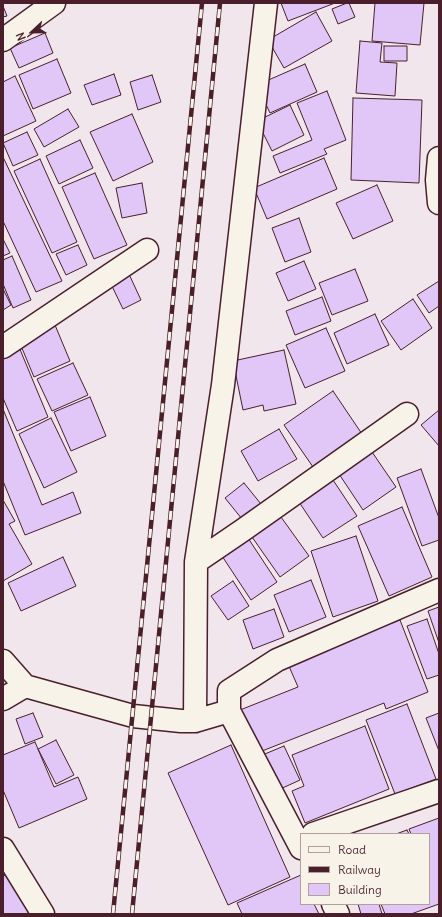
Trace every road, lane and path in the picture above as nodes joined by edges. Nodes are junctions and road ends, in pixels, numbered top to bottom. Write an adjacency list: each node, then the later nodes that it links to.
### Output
1 (54, 3): 3 (street)
2 (266, 3): 9 (street)
3 (3, 40)
4 (439, 158): 5 (street)
5 (439, 203)
6 (147, 250): 7 (street)
7 (3, 347)
8 (407, 414): 9 (street)
9 (196, 562): 15 (street)
10 (439, 590): 14 (street)
11 (3, 661): 12 (street)
12 (25, 686): 13 (street); 15 (street)
13 (3, 699)
14 (228, 711): 15 (street); 18 (street)
15 (195, 721)
16 (439, 791): 17 (street)
17 (322, 833)
18 (300, 835)
19 (3, 849): 21 (street)
20 (334, 905): 22 (street)
21 (42, 914)
22 (338, 914)

